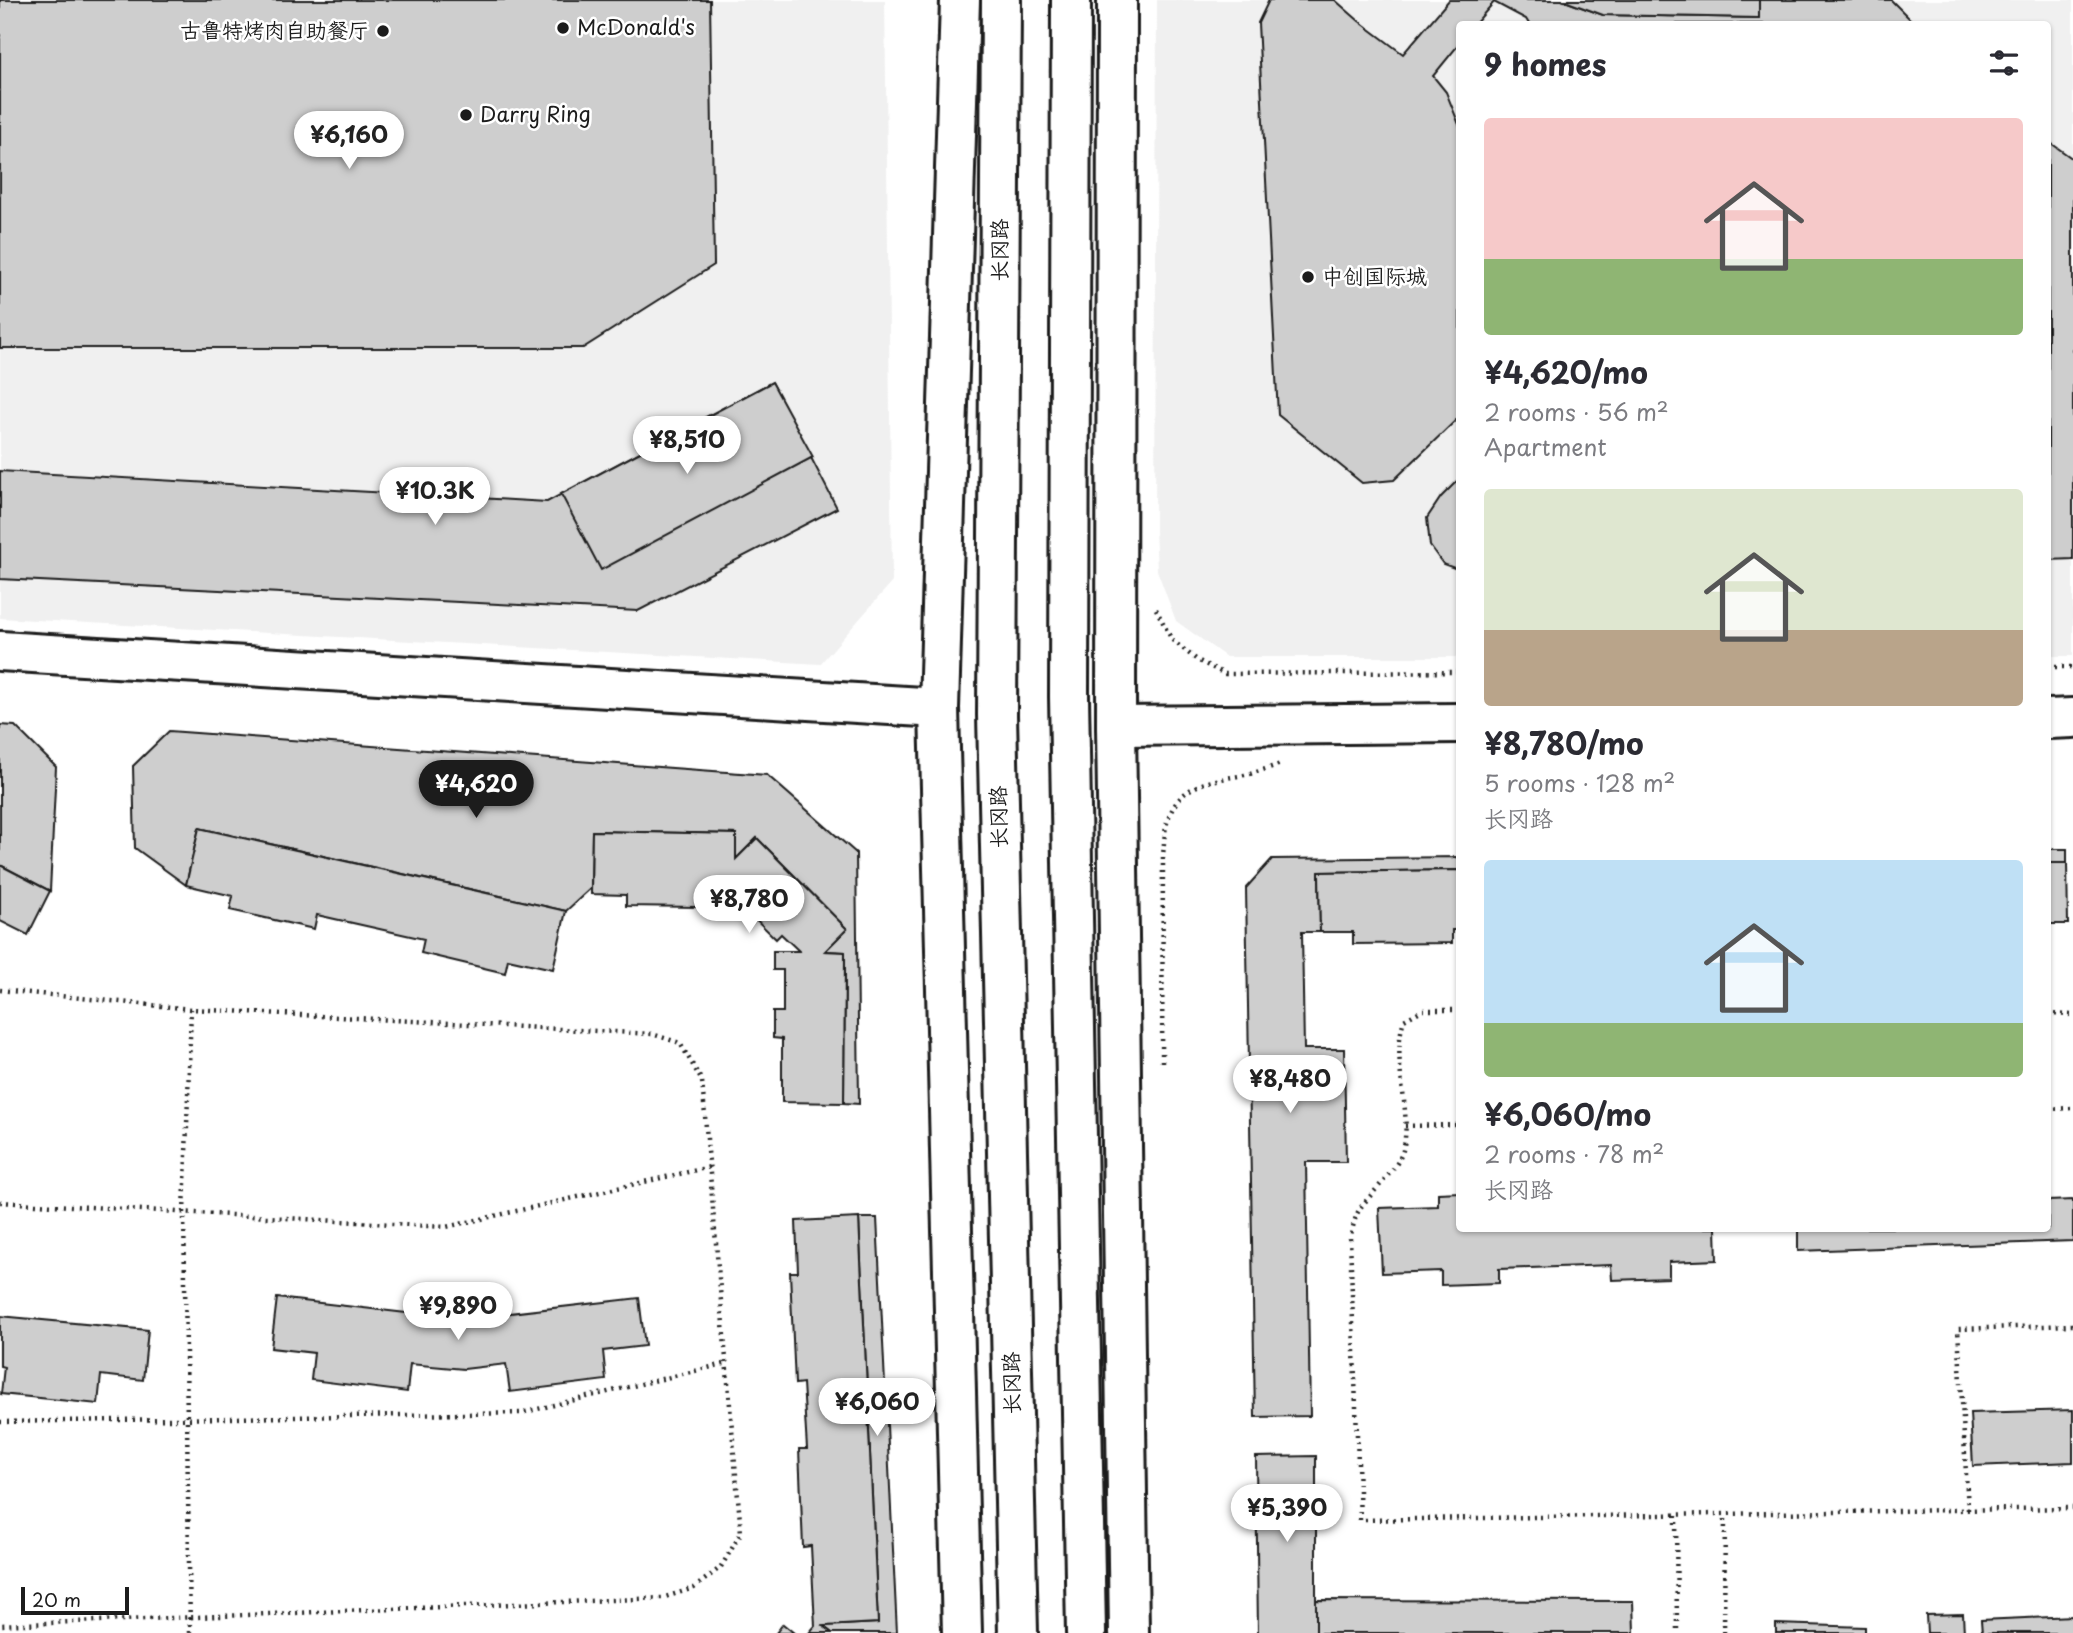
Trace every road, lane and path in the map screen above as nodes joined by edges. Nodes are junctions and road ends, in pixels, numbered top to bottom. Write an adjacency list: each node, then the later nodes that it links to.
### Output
1 (960, 0): 10 (street)
2 (1001, 0): 41 (street, 长冈路)
3 (1070, 0): 42 (street)
4 (1116, 0): 14 (street)
5 (1153, 603): 9 (path)
6 (0, 652): 10 (street)
7 (2051, 667): 8 (path)
8 (2073, 667)
9 (1456, 672)
10 (939, 708): 40 (street)
11 (2073, 718): 12 (street)
12 (2051, 719)
13 (1456, 723): 14 (street)
14 (1116, 726): 43 (street)
15 (1286, 763): 21 (path)
16 (0, 990): 17 (path)
17 (191, 1009): 26 (path); 28 (path)
18 (1456, 1010): 25 (path)
19 (2051, 1014): 20 (path)
20 (2073, 1014)
21 (1161, 1064)
22 (2073, 1108): 23 (path)
23 (2051, 1109)
24 (1456, 1125): 25 (path)
25 (1405, 1126): 36 (path)
26 (710, 1167): 28 (path); 30 (path)
27 (0, 1202): 28 (path)
28 (184, 1213): 31 (path)
29 (2073, 1325): 34 (path)
30 (728, 1363): 31 (path); 37 (path)
31 (187, 1419): 32 (path); 37 (path)
32 (0, 1422)
33 (2073, 1508): 34 (path)
34 (1968, 1510): 35 (path)
35 (1725, 1514): 36 (path); 45 (path)
36 (1676, 1515): 44 (path)
37 (190, 1618): 38 (path); 39 (path)
38 (0, 1625)
39 (190, 1633)
40 (962, 1633)
41 (1018, 1633)
42 (1086, 1633)
43 (1129, 1633)
44 (1676, 1633)
45 (1724, 1633)

